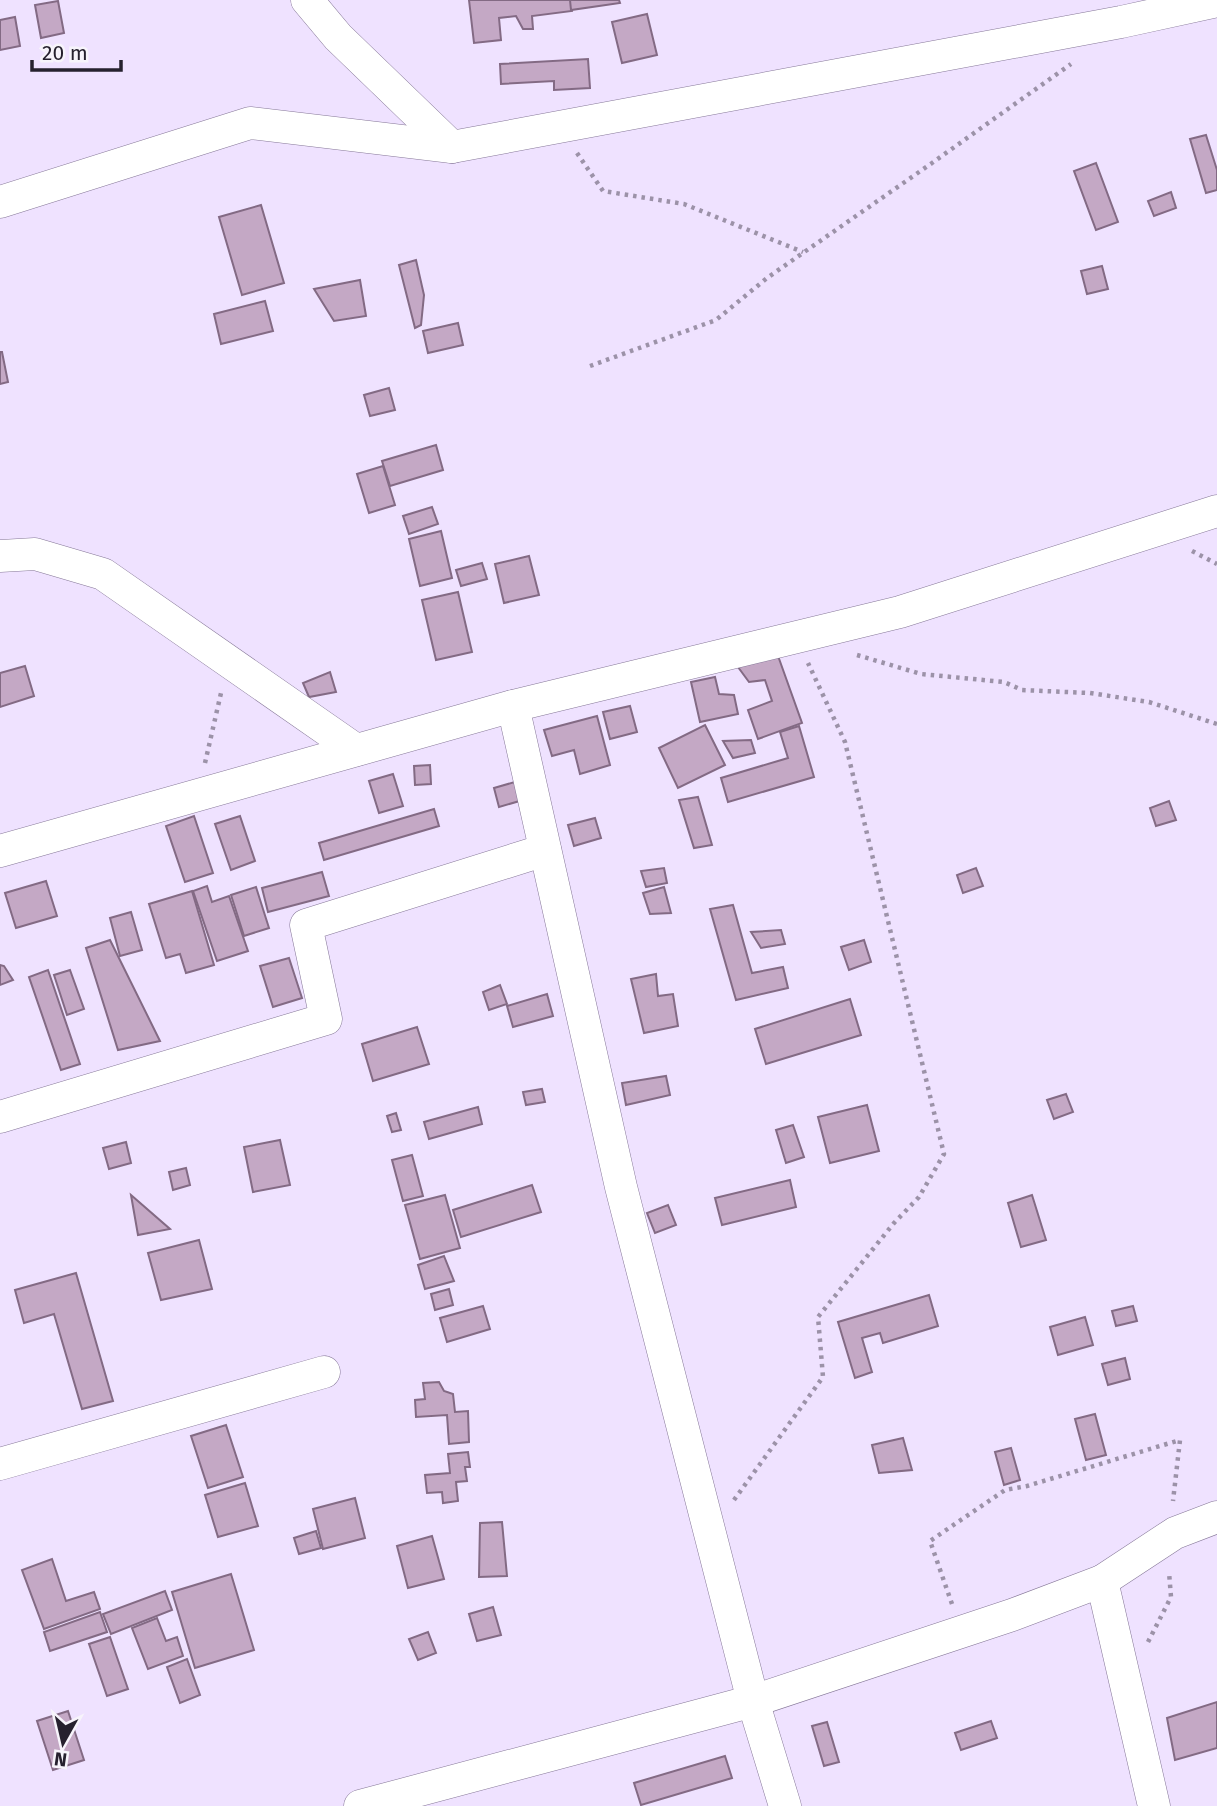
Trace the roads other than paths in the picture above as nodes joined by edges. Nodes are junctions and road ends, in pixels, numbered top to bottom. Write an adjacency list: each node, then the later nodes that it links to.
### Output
1 (307, 0): 3 (street)
2 (1217, 1): 3 (street)
3 (452, 148): 4 (street)
4 (0, 202)
5 (1217, 511): 7 (street)
6 (0, 556): 8 (street)
7 (513, 706): 8 (street); 9 (street)
8 (356, 750): 10 (street)
9 (545, 850): 11 (street); 16 (street)
10 (0, 851)
11 (0, 1117)
12 (324, 1372): 13 (street)
13 (0, 1464)
14 (1217, 1517): 15 (street)
15 (1101, 1581): 16 (street); 19 (street)
16 (754, 1701): 17 (street); 18 (street)
17 (360, 1806)
18 (785, 1806)
19 (1154, 1806)

